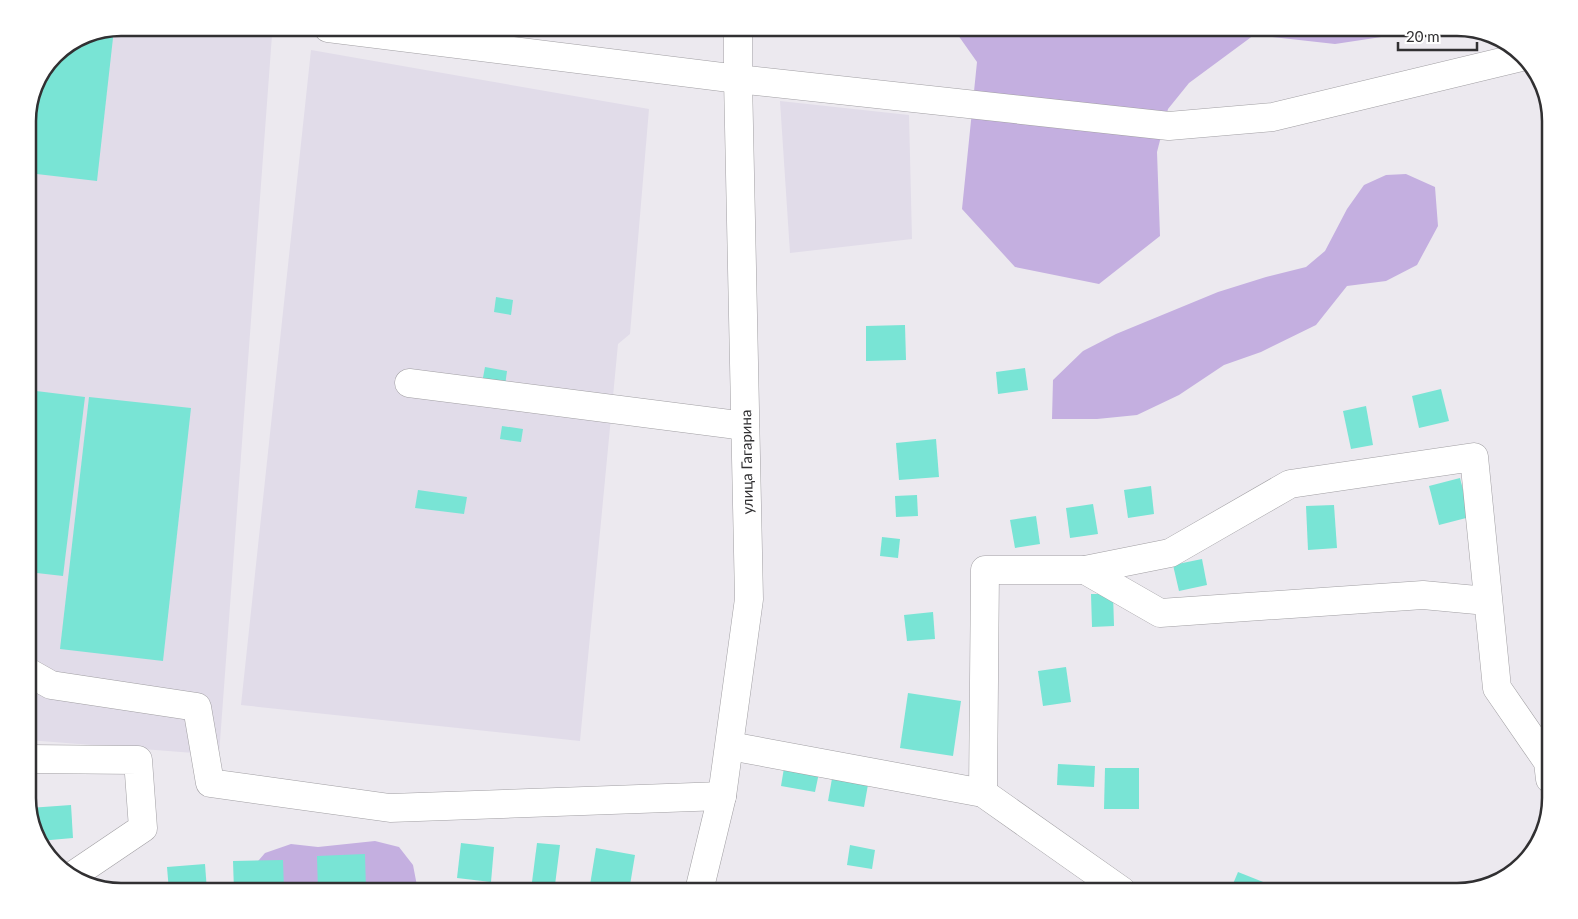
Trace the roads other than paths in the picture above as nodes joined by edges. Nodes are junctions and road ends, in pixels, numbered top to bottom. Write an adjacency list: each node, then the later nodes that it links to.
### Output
1 (392, 36): 4 (street)
2 (738, 36): 4 (street, улица Гагарина)
3 (1515, 59): 4 (street)
4 (738, 79): 6 (street, улица Гагарина)
5 (409, 384): 6 (street)
6 (745, 426): 10 (street, улица Гагарина)
7 (1085, 570): 8 (street); 8 (street); 13 (street)
8 (1487, 601): 11 (street)
9 (36, 677): 14 (street)
10 (730, 746): 13 (street); 14 (street, улица Гагарина)
11 (1542, 753)
12 (36, 759): 15 (street)
13 (983, 793): 17 (street)
14 (722, 796): 16 (street, улица Гагарина)
15 (79, 871)
16 (701, 883)
17 (1109, 883)

